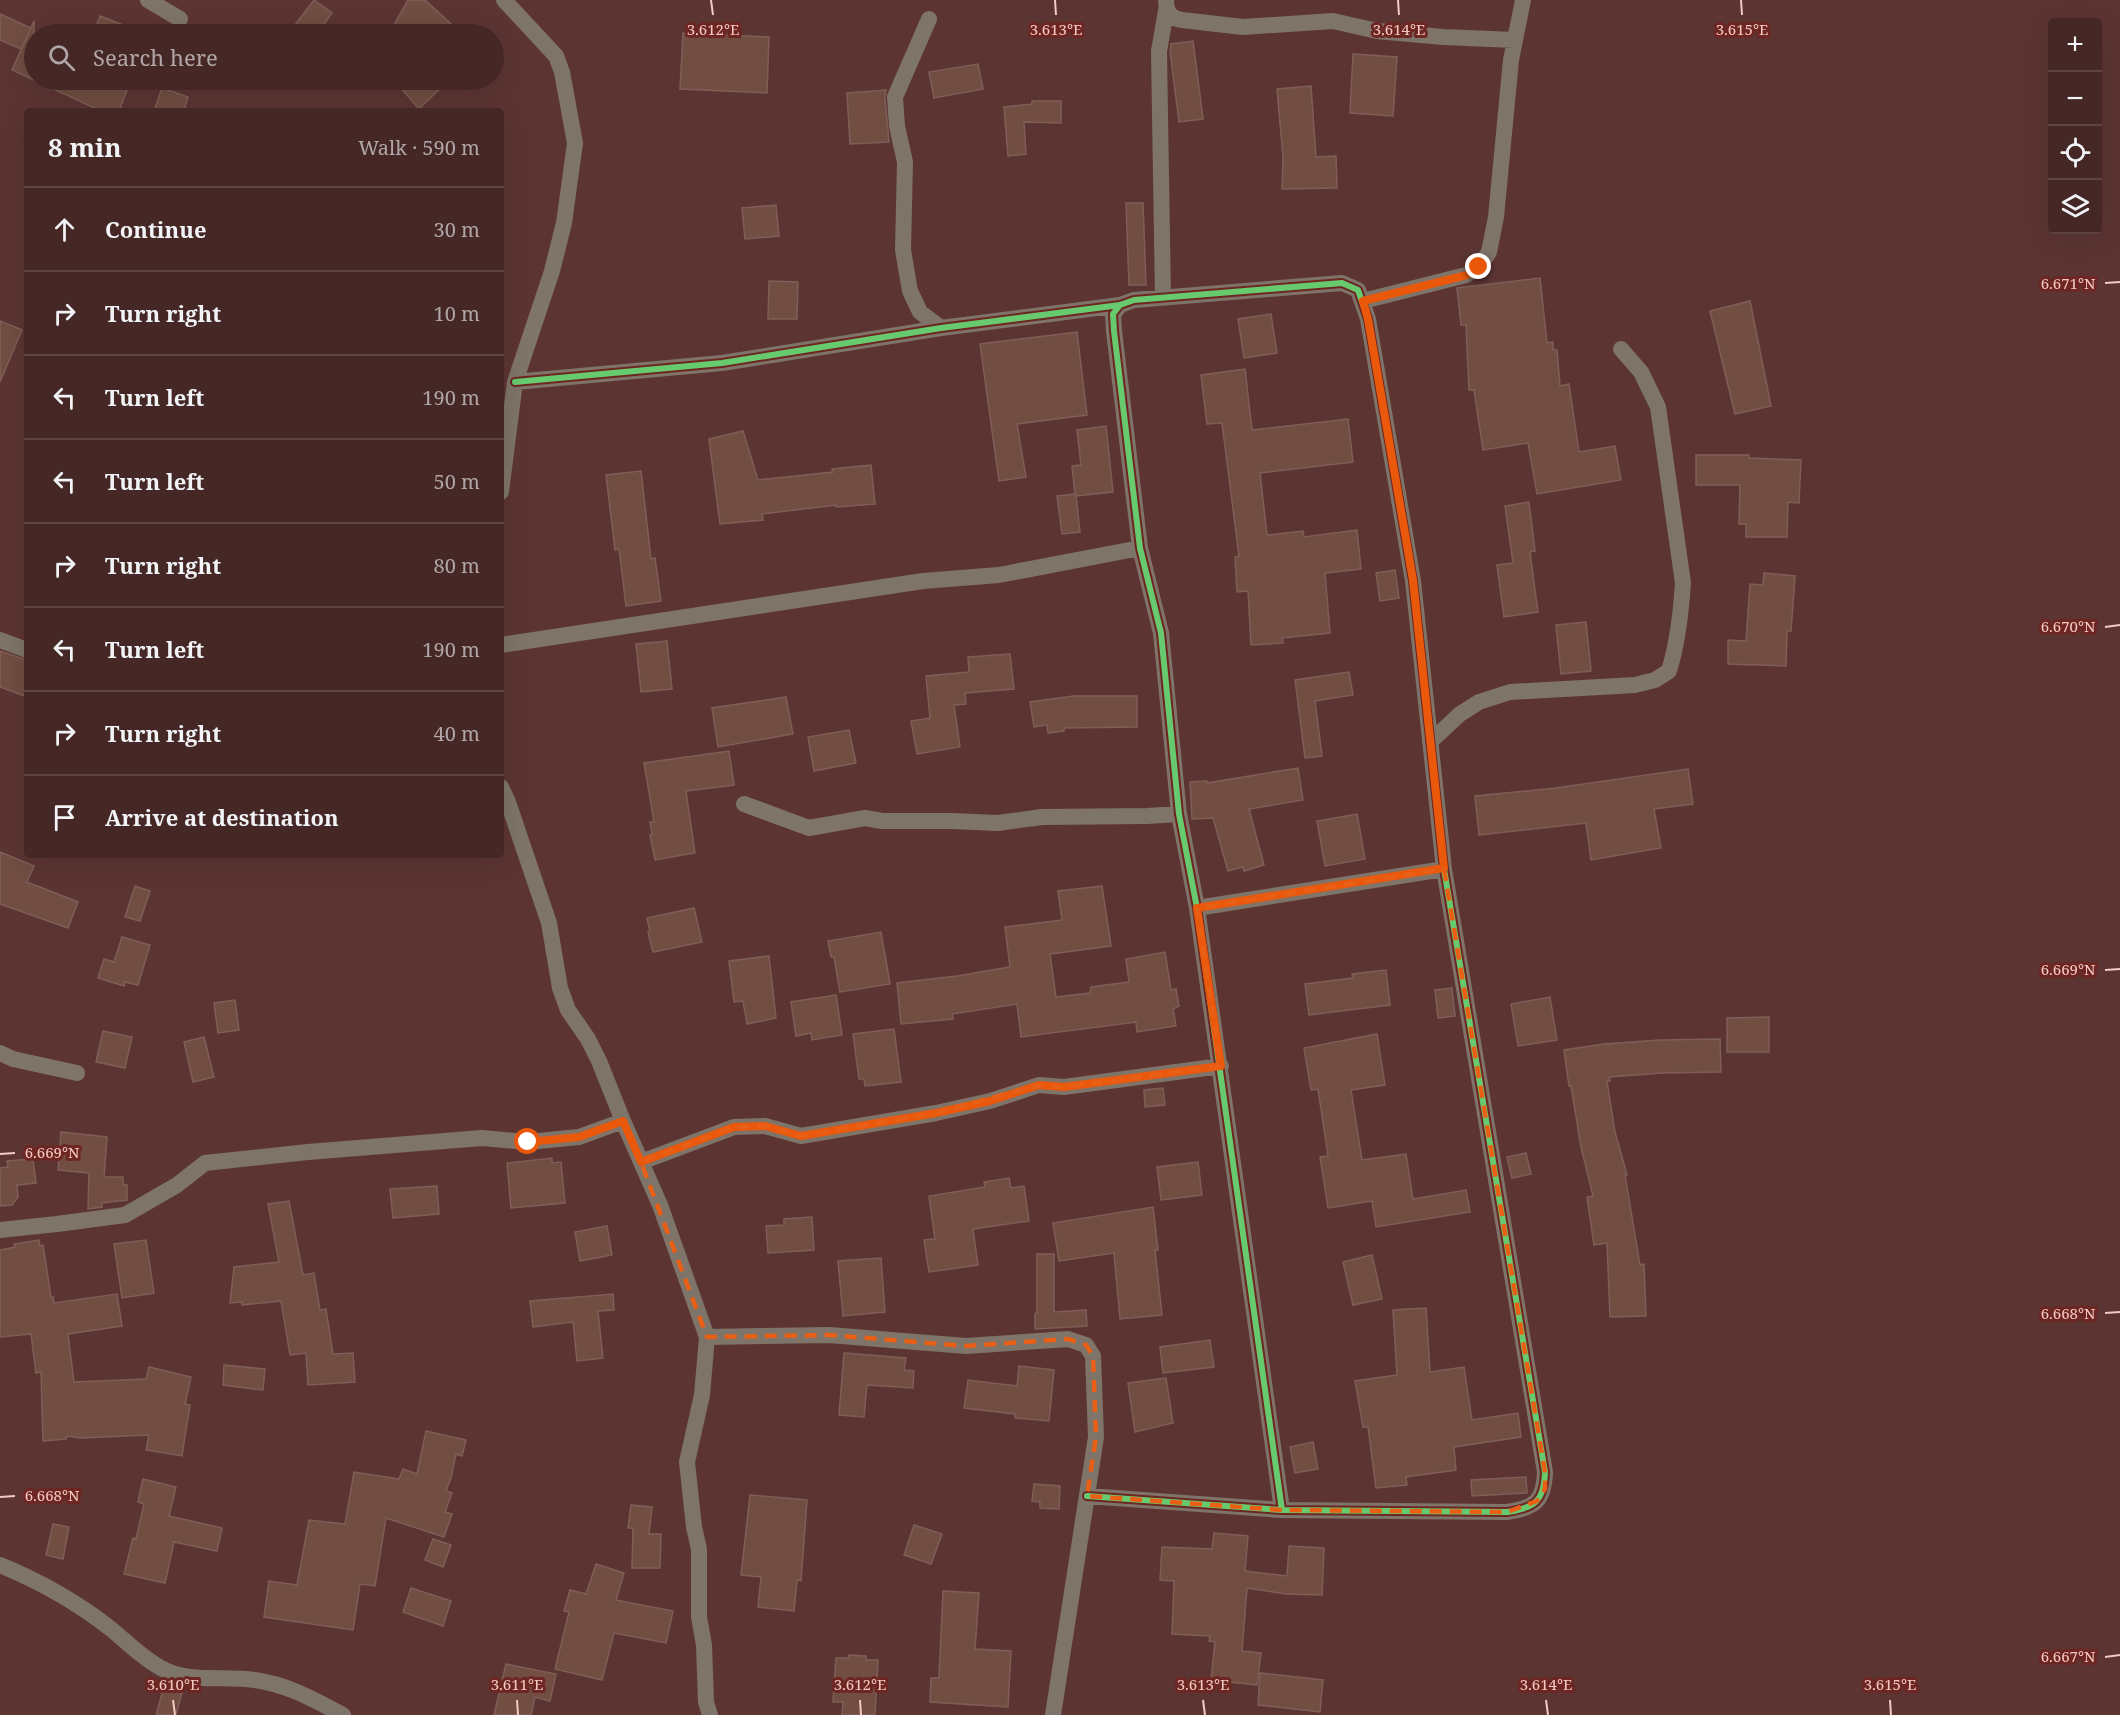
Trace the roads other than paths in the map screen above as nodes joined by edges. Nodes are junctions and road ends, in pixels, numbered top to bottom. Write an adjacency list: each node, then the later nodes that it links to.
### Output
1 (148, 0): 5 (street)
2 (504, 0): 13 (street)
3 (1523, 0): 7 (street)
4 (1166, 5): 7 (street); 8 (street)
5 (180, 19)
6 (930, 19): 11 (street)
7 (1515, 40): 9 (street)
8 (1163, 298): 9 (street); 10 (street)
9 (1363, 301): 19 (street)
10 (1120, 305): 11 (street); 15 (street)
11 (941, 328): 13 (street)
12 (1621, 349): 19 (street)
13 (515, 382): 14 (street)
14 (504, 468)
15 (1140, 548): 17 (street); 22 (street)
16 (0, 640): 18 (street)
17 (504, 645)
18 (24, 649)
19 (1430, 742): 23 (street)
20 (504, 793): 28 (street)
21 (744, 804): 22 (street)
22 (1179, 814): 24 (street)
23 (1444, 868): 24 (street); 33 (street)
24 (1197, 908): 26 (street)
25 (0, 1053): 27 (street)
26 (1221, 1066): 29 (street); 33 (street)
27 (77, 1073)
28 (623, 1121): 29 (street); 30 (street)
29 (641, 1162): 31 (street)
30 (0, 1230)
31 (707, 1337): 32 (street); 36 (street)
32 (1087, 1496): 33 (street); 37 (street)
33 (1282, 1510)
34 (0, 1565): 35 (street)
35 (343, 1715)
36 (711, 1715)
37 (1053, 1715)

